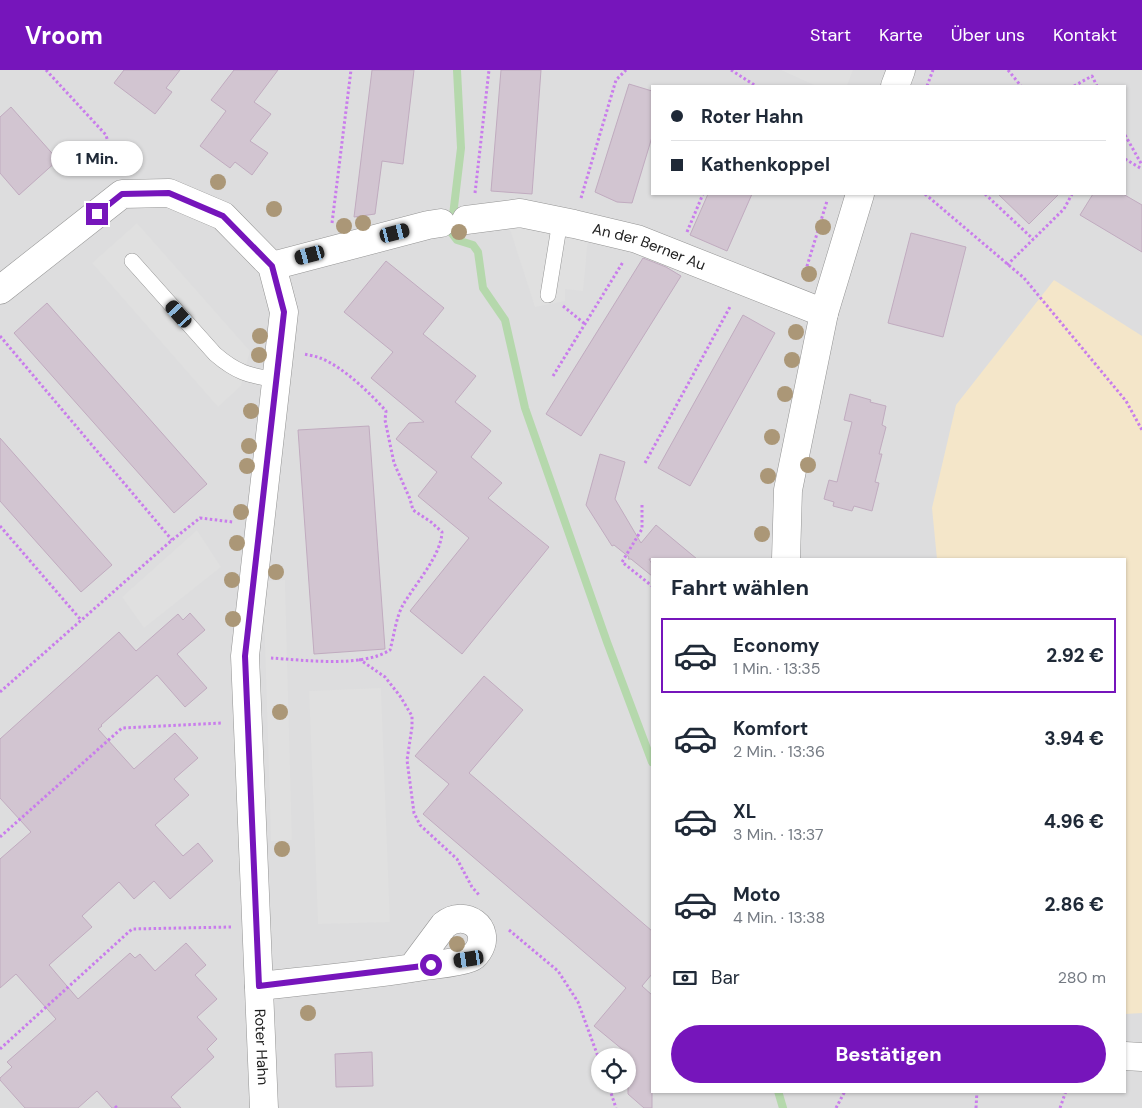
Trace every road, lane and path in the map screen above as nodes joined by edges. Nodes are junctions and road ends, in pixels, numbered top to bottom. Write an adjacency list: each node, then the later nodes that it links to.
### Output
1 (46, 70): 21 (path)
2 (350, 70): 32 (path)
3 (489, 70): 28 (path)
4 (626, 70): 29 (path)
5 (731, 70): 9 (path)
6 (901, 70): 12 (street)
7 (932, 70): 13 (path)
8 (1008, 70): 14 (path)
9 (746, 80): 10 (path); 11 (path)
10 (744, 85)
11 (754, 85)
12 (896, 85)
13 (927, 85)
14 (1020, 85)
15 (1076, 85): 16 (path)
16 (1096, 85)
17 (1126, 137): 19 (path)
18 (1126, 160): 20 (path)
19 (1142, 165)
20 (1142, 169)
21 (122, 194): 36 (street, Roter Hahn); 38 (street)
22 (703, 195): 33 (path)
23 (830, 195): 40 (path)
24 (860, 195): 41 (street)
25 (926, 195): 35 (path)
26 (986, 195): 31 (path)
27 (1071, 195): 31 (path)
28 (460, 221): 29 (street, An der Berner Au); 32 (street)
29 (567, 222): 30 (street, An der Berner Au); 39 (lane)
30 (637, 239): 33 (street, An der Berner Au); 42 (path)
31 (1033, 240): 35 (path)
32 (329, 250): 36 (street)
33 (677, 256): 37 (street, An der Berner Au)
34 (132, 261): 46 (lane)
35 (1008, 265): 47 (path)
36 (272, 266): 44 (street, Roter Hahn)
37 (744, 281): 40 (street, An der Berner Au); 48 (path)
38 (0, 290)
39 (548, 295): 42 (path)
40 (796, 302): 41 (street, An der Berner Au)
41 (824, 313): 53 (street)
42 (585, 324): 45 (path)
43 (0, 336): 52 (path)
44 (279, 352): 46 (street, Roter Hahn); 57 (path)
45 (553, 376)
46 (276, 380): 50 (street, Roter Hahn)
47 (1142, 430)
48 (646, 463)
49 (642, 505): 54 (path)
50 (259, 525): 52 (path); 56 (street, Roter Hahn)
51 (0, 526): 55 (path)
52 (172, 540): 55 (path)
53 (786, 558)
54 (651, 585)
55 (81, 620): 58 (path)
56 (245, 656): 57 (path); 59 (street, Roter Hahn)
57 (359, 659): 61 (path)
58 (0, 692)
59 (248, 722): 60 (path); 62 (street, Roter Hahn)
60 (0, 837)
61 (483, 901)
62 (256, 926): 65 (street, Roter Hahn); 67 (path)
63 (506, 926): 66 (path)
64 (412, 968): 65 (street, Roter Hahn)
65 (259, 986): 74 (street, Roter Hahn)
66 (595, 1048)
67 (0, 1049)
68 (1126, 1056): 69 (street)
69 (1142, 1057)
70 (611, 1093): 75 (path)
71 (844, 1093): 76 (path)
72 (977, 1093): 77 (path)
73 (1065, 1093): 78 (path)
74 (264, 1108)
75 (616, 1108)
76 (836, 1108)
77 (976, 1108)
78 (1060, 1108)

